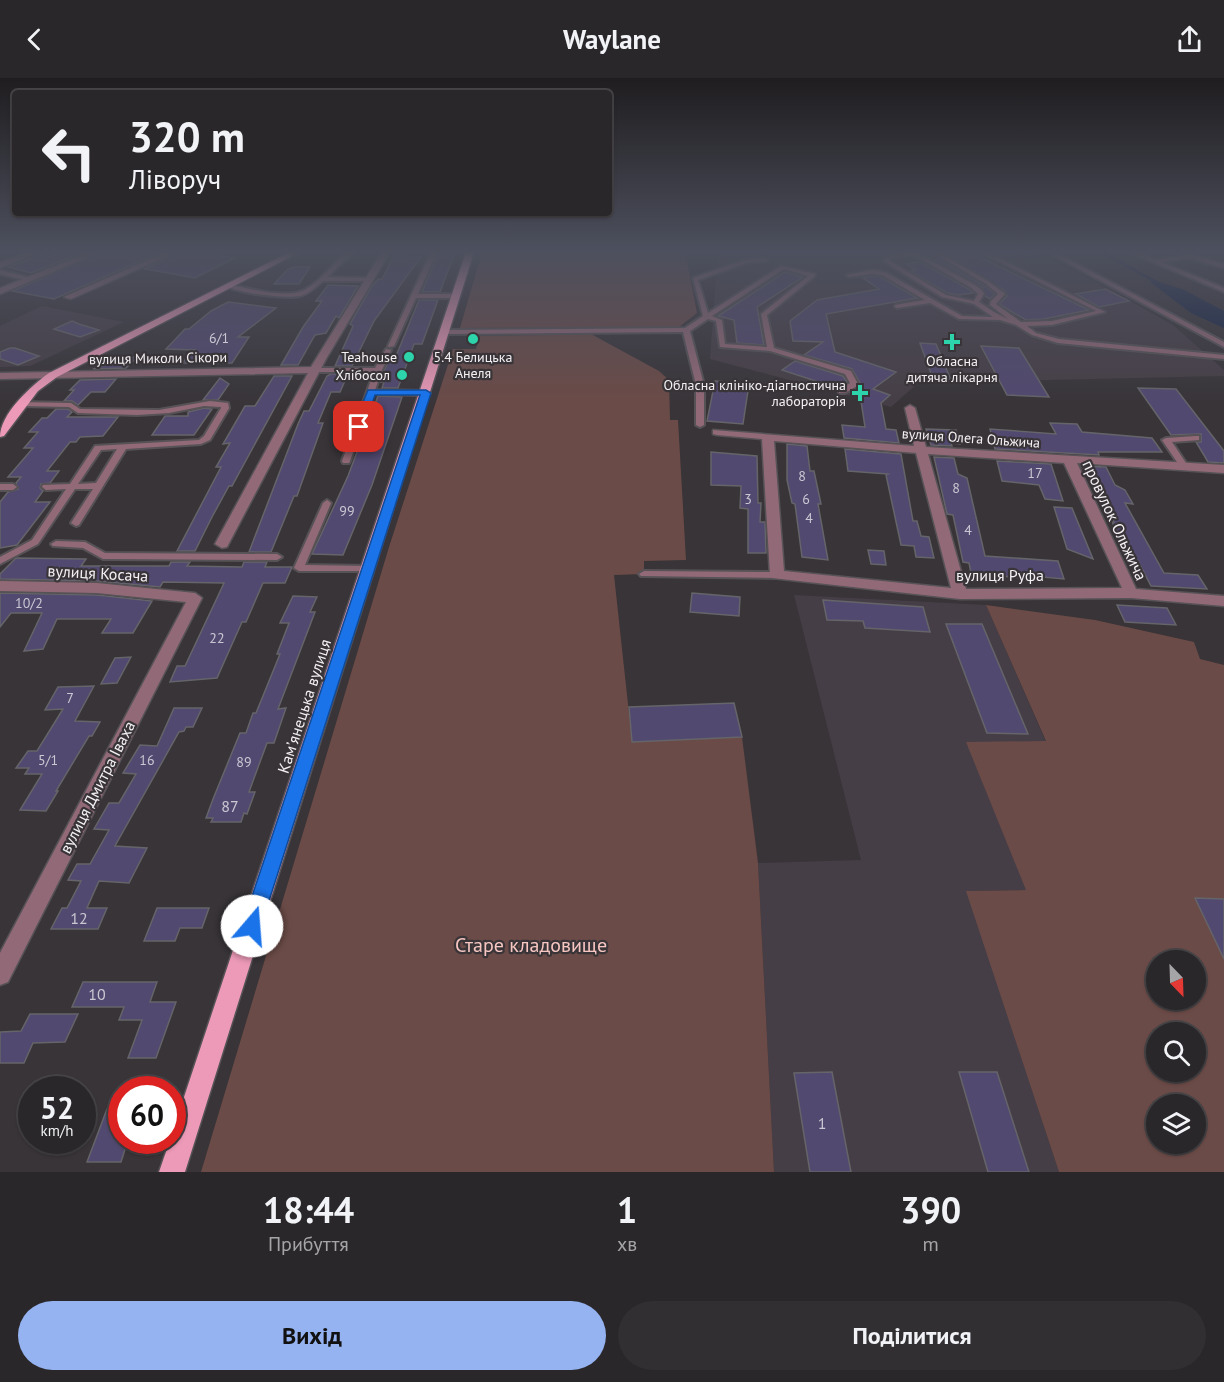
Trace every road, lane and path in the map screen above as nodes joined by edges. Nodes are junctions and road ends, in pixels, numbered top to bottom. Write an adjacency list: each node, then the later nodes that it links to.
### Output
1 (195, 303): 25 (main road)
2 (354, 303): 23 (street)
3 (410, 303): 24 (lane)
4 (455, 303): 19 (main road, Камʼянецька вулиця)
5 (702, 303): 15 (lane)
6 (726, 303): 15 (lane)
7 (778, 303): 21 (lane)
8 (916, 303): 14 (lane)
9 (933, 303): 16 (lane)
10 (977, 303): 16 (lane)
11 (993, 303): 17 (lane)
12 (1084, 303): 17 (lane)
13 (1146, 303): 20 (lane)
14 (897, 306)
15 (706, 316): 18 (lane); 21 (lane)
16 (998, 319): 17 (lane)
17 (1023, 326): 22 (lane)
18 (687, 330): 19 (lane); 34 (lane)
19 (445, 332): 31 (main road, Камʼянецька вулиця)
20 (1224, 345)
21 (771, 349): 28 (lane)
22 (1224, 357)
23 (316, 370): 24 (lane); 25 (street, вулиця Миколи Сікори); 53 (street)
24 (378, 370): 29 (lane)
25 (54, 375): 26 (street, вулиця Миколи Сікори); 32 (main road)
26 (0, 376)
27 (385, 385): 30 (lane)
28 (842, 391)
29 (371, 392): 30 (lane); 42 (lane)
30 (396, 392): 31 (lane)
31 (426, 393): 57 (main road, Камʼянецька вулиця)
32 (21, 404): 36 (main road); 39 (lane)
33 (910, 408): 40 (street)
34 (700, 425)
35 (717, 432): 37 (street, вулиця Олега Ольжича)
36 (0, 434)
37 (768, 436): 40 (street, вулиця Олега Ольжича); 59 (street)
38 (1196, 438): 43 (lane)
39 (123, 447): 45 (lane); 49 (lane)
40 (920, 450): 41 (street, вулиця Олега Ольжича); 62 (street)
41 (1069, 460): 43 (street, вулиця Олега Ольжича); 61 (street, провулок Ольжича)
42 (346, 461)
43 (1184, 466): 44 (street, вулиця Олега Ольжича)
44 (1224, 469)
45 (98, 486): 49 (lane); 51 (lane)
46 (0, 487): 47 (lane)
47 (13, 487)
48 (46, 487): 49 (lane)
49 (72, 487): 56 (lane)
50 (327, 503): 57 (lane)
51 (76, 523)
52 (56, 544): 54 (lane)
53 (222, 544): 54 (lane)
54 (216, 556): 55 (lane)
55 (277, 557)
56 (0, 561)
57 (367, 569): 66 (main road, Камʼянецька вулиця)
58 (644, 574): 59 (lane)
59 (777, 575): 62 (street, вулиця Руфа)
60 (0, 586): 63 (street, вулиця Косача)
61 (1131, 593): 62 (street, вулиця Руфа); 64 (street, вулиця Руфа)
62 (960, 594)
63 (195, 598): 65 (street, вулиця Дмитра Іваха)
64 (1224, 601)
65 (0, 975)
66 (172, 1172)

